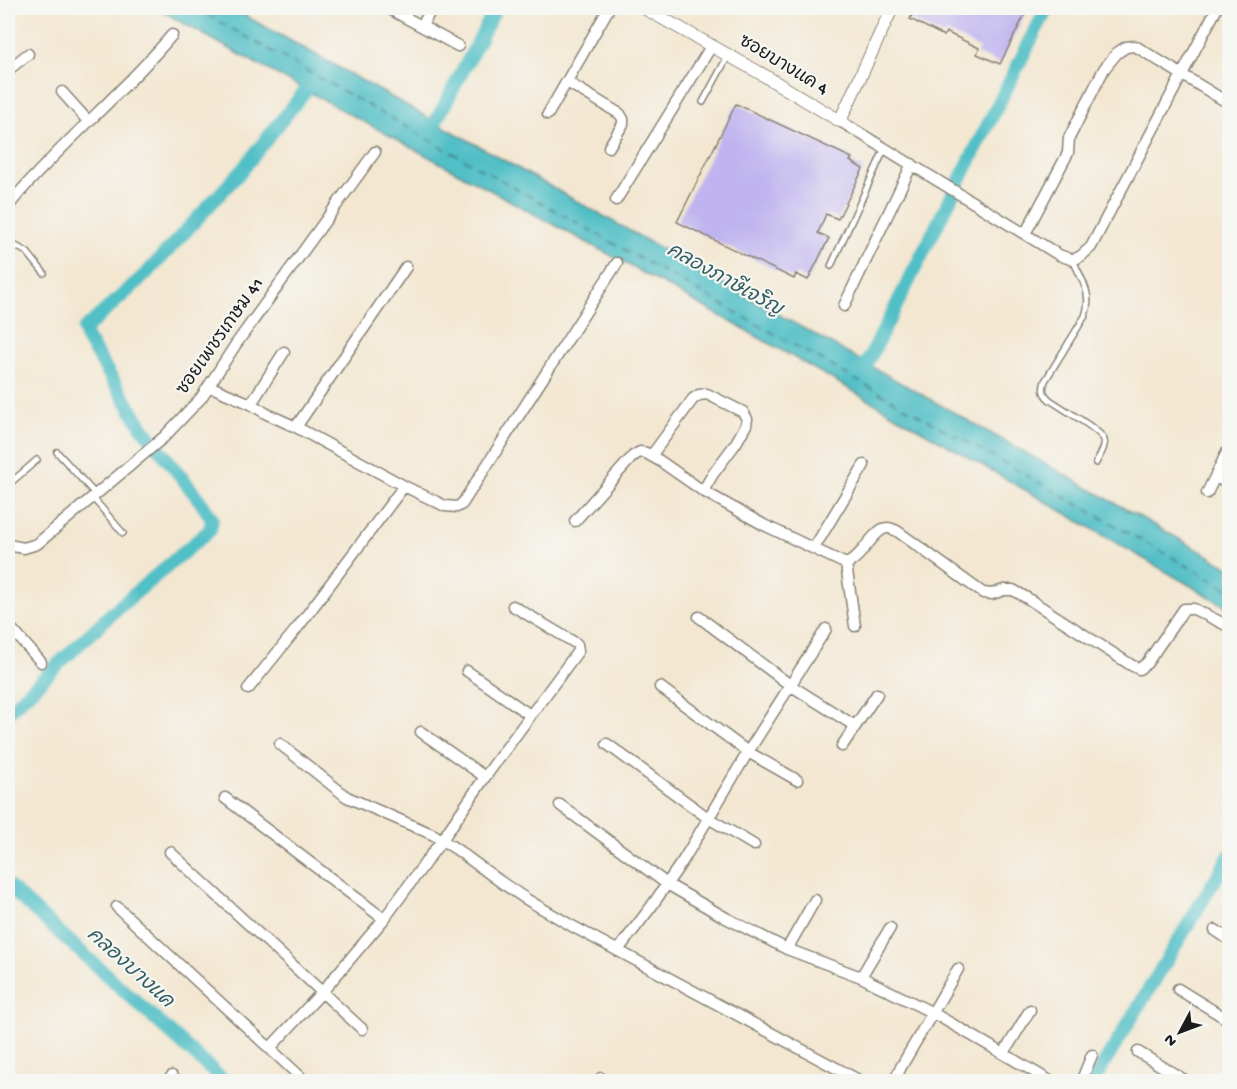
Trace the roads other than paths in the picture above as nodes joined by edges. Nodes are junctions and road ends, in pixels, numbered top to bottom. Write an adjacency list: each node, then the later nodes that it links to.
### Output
1 (388, 8): 8 (street)
2 (432, 8): 8 (street)
3 (609, 8): 16 (street)
4 (644, 8): 7 (street, ซอยบางแค 4)
5 (892, 8): 22 (street)
6 (1217, 8): 15 (street)
7 (660, 11): 10 (street, ซอยบางแค 4)
8 (422, 26): 11 (street)
9 (172, 35): 21 (street)
10 (712, 45): 13 (street, ซอยบางแค 4); 27 (street)
11 (458, 46)
12 (28, 54): 14 (street)
13 (729, 55): 18 (lane); 22 (street, ซอยบางแค 4)
14 (8, 70)
15 (1183, 74): 19 (street); 29 (street); 31 (street)
16 (567, 81): 20 (street); 23 (street)
17 (62, 92): 21 (street)
18 (703, 102)
19 (1230, 104)
20 (548, 114)
21 (88, 121): 28 (street)
22 (840, 121): 24 (street)
23 (609, 147)
24 (885, 148): 26 (street); 33 (lane)
25 (375, 152): 38 (street, ซอยเพชรเกษม 41)
26 (912, 164): 29 (street); 36 (street)
27 (616, 200)
28 (8, 207)
29 (1025, 234): 31 (street)
30 (8, 243): 35 (lane)
31 (1073, 260): 45 (lane)
32 (616, 263): 50 (street)
33 (831, 266)
34 (406, 267): 40 (street)
35 (44, 273)
36 (844, 306)
37 (284, 352): 39 (street)
38 (208, 386): 39 (street); 53 (street, ซอยเพชรเกษม 41)
39 (251, 404): 40 (street)
40 (296, 427): 50 (street)
41 (1230, 446): 47 (street)
42 (57, 452): 53 (lane)
43 (651, 456): 51 (street); 51 (street); 54 (street)
44 (37, 460): 49 (lane)
45 (1096, 463)
46 (864, 465): 57 (street)
47 (1215, 477): 48 (street); 52 (street)
48 (1230, 484)
49 (8, 485)
50 (404, 486): 69 (street)
51 (703, 491): 57 (street)
52 (1207, 493)
53 (94, 496): 55 (lane); 56 (street, ซอยเพชรเกษม 41)
54 (575, 521)
55 (123, 533)
56 (8, 545)
57 (814, 548): 58 (street)
58 (846, 564): 62 (street); 63 (street)
59 (513, 606): 71 (street)
60 (699, 617): 67 (street)
61 (8, 625): 65 (street)
62 (855, 626)
63 (1230, 627)
64 (826, 629): 67 (street)
65 (41, 662)
66 (468, 671): 71 (street)
67 (790, 685): 72 (street); 77 (street)
68 (660, 687): 77 (street)
69 (248, 689)
70 (877, 694): 72 (street)
71 (530, 716): 78 (street)
72 (855, 726): 76 (street)
73 (421, 732): 78 (street)
74 (280, 744): 83 (street)
75 (607, 744): 82 (street)
76 (842, 746)
77 (748, 752): 79 (street); 82 (street)
78 (485, 777): 83 (street)
79 (797, 780)
80 (225, 798): 89 (street)
81 (560, 805): 86 (street)
82 (708, 818): 84 (street); 86 (street)
83 (442, 840): 89 (street); 94 (street)
84 (754, 845)
85 (170, 852): 98 (street)
86 (667, 884): 93 (street); 94 (street)
87 (815, 900): 93 (street)
88 (117, 908): 103 (street)
89 (384, 919): 98 (street)
90 (890, 928): 96 (street)
91 (1215, 930): 92 (street)
92 (1230, 940)
93 (788, 949): 96 (street)
94 (618, 950): 108 (street)
95 (958, 969): 100 (street)
96 (861, 977): 100 (street)
97 (1178, 989): 101 (street)
98 (322, 992): 102 (street); 103 (street)
99 (1030, 1010): 105 (street)
100 (933, 1013): 105 (street); 109 (street)
101 (1230, 1021)
102 (362, 1029)
103 (270, 1048): 107 (street)
104 (1138, 1052): 112 (street)
105 (1004, 1053): 110 (street)
106 (1092, 1055): 111 (street)
107 (306, 1082)
108 (862, 1082)
109 (894, 1082)
110 (1052, 1082)
111 (1081, 1082)
112 (1188, 1082)

